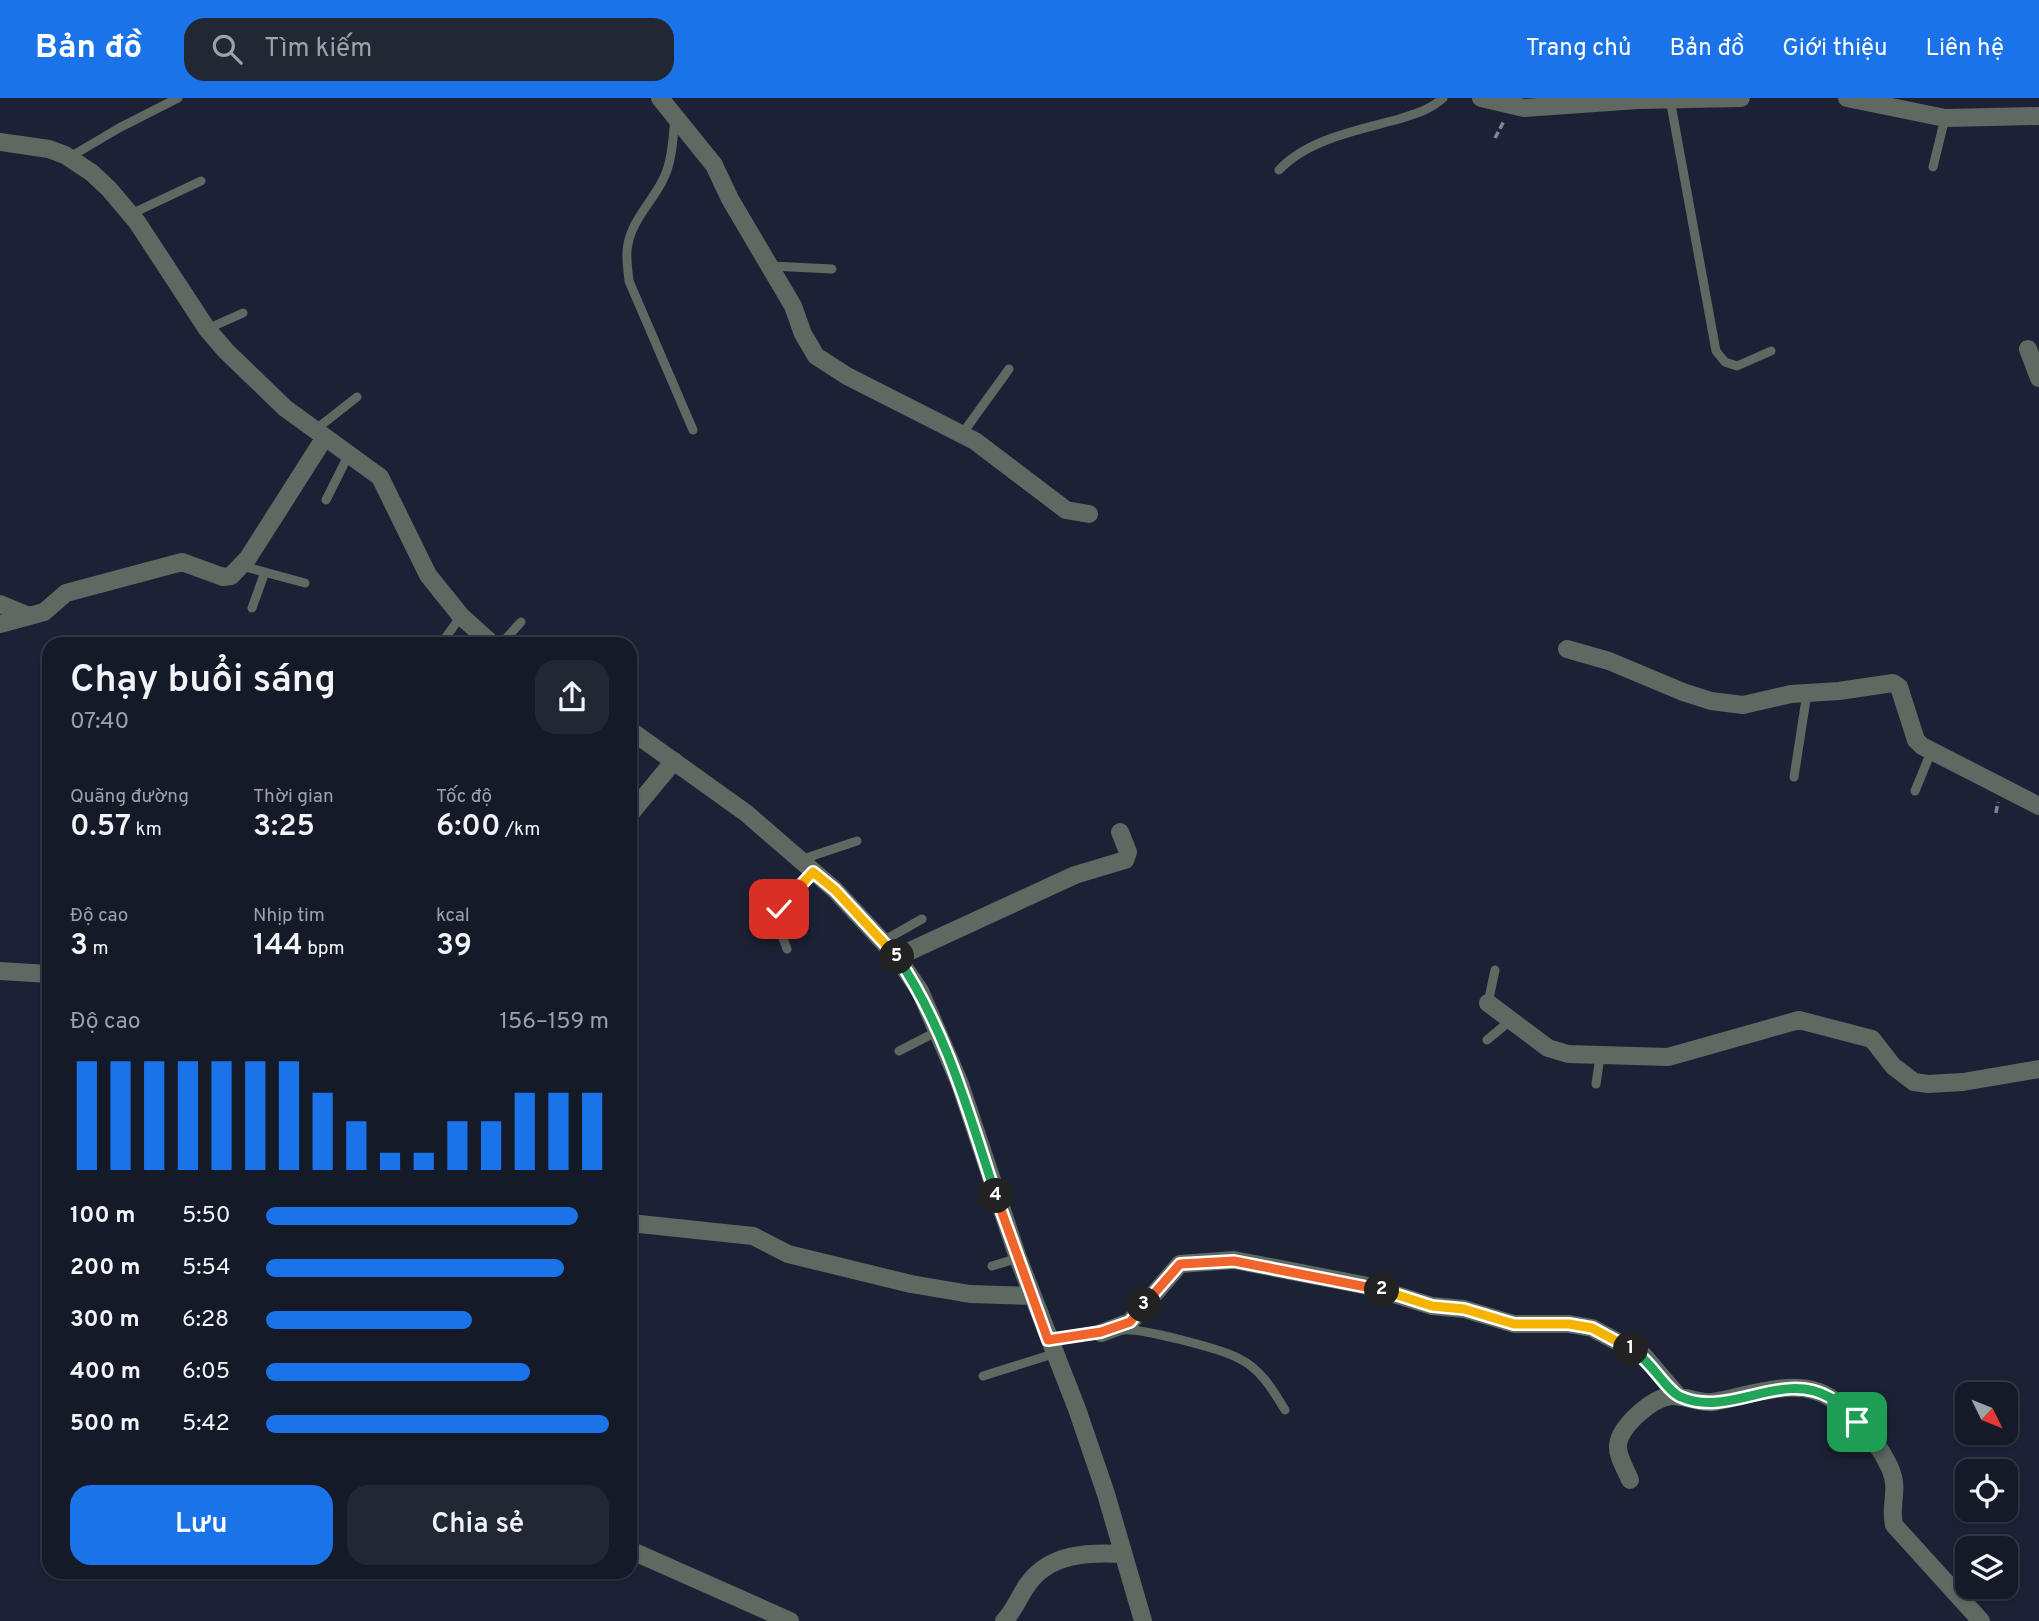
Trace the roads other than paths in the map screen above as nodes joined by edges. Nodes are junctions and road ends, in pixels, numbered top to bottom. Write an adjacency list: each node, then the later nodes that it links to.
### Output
1 (178, 98): 12 (lane)
2 (660, 98): 9 (street)
3 (1443, 98): 14 (lane)
4 (1481, 98): 7 (street)
5 (1741, 98): 7 (street)
6 (1847, 98): 10 (street)
7 (1670, 99): 22 (lane)
8 (2039, 116): 10 (street)
9 (676, 117): 17 (street); 26 (lane)
10 (1945, 118): 13 (lane)
11 (0, 142): 12 (street)
12 (70, 158): 16 (street)
13 (1933, 167)
14 (1279, 170)
15 (201, 181): 16 (lane)
16 (131, 214): 20 (street)
17 (770, 266): 18 (lane); 27 (street)
18 (832, 269)
19 (243, 313): 20 (lane)
20 (207, 329): 28 (street)
21 (2028, 349): 24 (street)
22 (1771, 351)
23 (1009, 369): 27 (lane)
24 (2039, 377)
25 (357, 397): 28 (lane)
26 (693, 430)
27 (962, 433): 31 (street)
28 (320, 434): 29 (street); 32 (street)
29 (349, 454): 30 (lane); 38 (street)
30 (326, 500)
31 (1089, 514)
32 (242, 566): 33 (lane); 37 (street)
33 (265, 572): 34 (lane); 36 (lane)
34 (305, 583)
35 (0, 604): 37 (street)
36 (252, 608)
37 (29, 616): 40 (street)
38 (461, 616): 41 (lane); 42 (street)
39 (521, 622): 43 (lane)
40 (0, 624)
41 (446, 637)
42 (484, 637)
43 (507, 637)
44 (1567, 649): 45 (street)
45 (1807, 693): 47 (street); 49 (lane)
46 (637, 735): 48 (street)
47 (1931, 752): 50 (lane); 52 (street)
48 (674, 761): 51 (street); 55 (street)
49 (1794, 777)
50 (1915, 791)
51 (637, 806)
52 (2039, 806)
53 (1120, 832): 59 (street)
54 (857, 841): 55 (lane)
55 (807, 866): 57 (street); 58 (lane)
56 (922, 919): 57 (lane)
57 (883, 941): 59 (street)
58 (787, 949)
59 (897, 957): 65 (street)
60 (1495, 970): 63 (lane)
61 (0, 971): 62 (street)
62 (42, 974)
63 (1488, 1003): 64 (street)
64 (1511, 1020): 66 (lane); 68 (street)
65 (938, 1031): 67 (lane); 72 (street)
66 (1487, 1040)
67 (899, 1051)
68 (1600, 1057): 69 (street); 70 (lane)
69 (2039, 1069)
70 (1596, 1084)
71 (637, 1224): 74 (street)
72 (1018, 1258): 73 (lane); 74 (street)
73 (992, 1266)
74 (1032, 1296): 76 (street)
75 (1101, 1332): 76 (lane); 78 (street); 79 (lane)
76 (1051, 1347): 77 (lane); 82 (street)
77 (983, 1376)
78 (1679, 1396): 80 (street); 86 (street)
79 (1285, 1410)
80 (1630, 1480)
81 (637, 1553): 83 (street)
82 (1123, 1554): 84 (street); 85 (street)
83 (790, 1621)
84 (1004, 1621)
85 (1143, 1621)
86 (1981, 1621)

